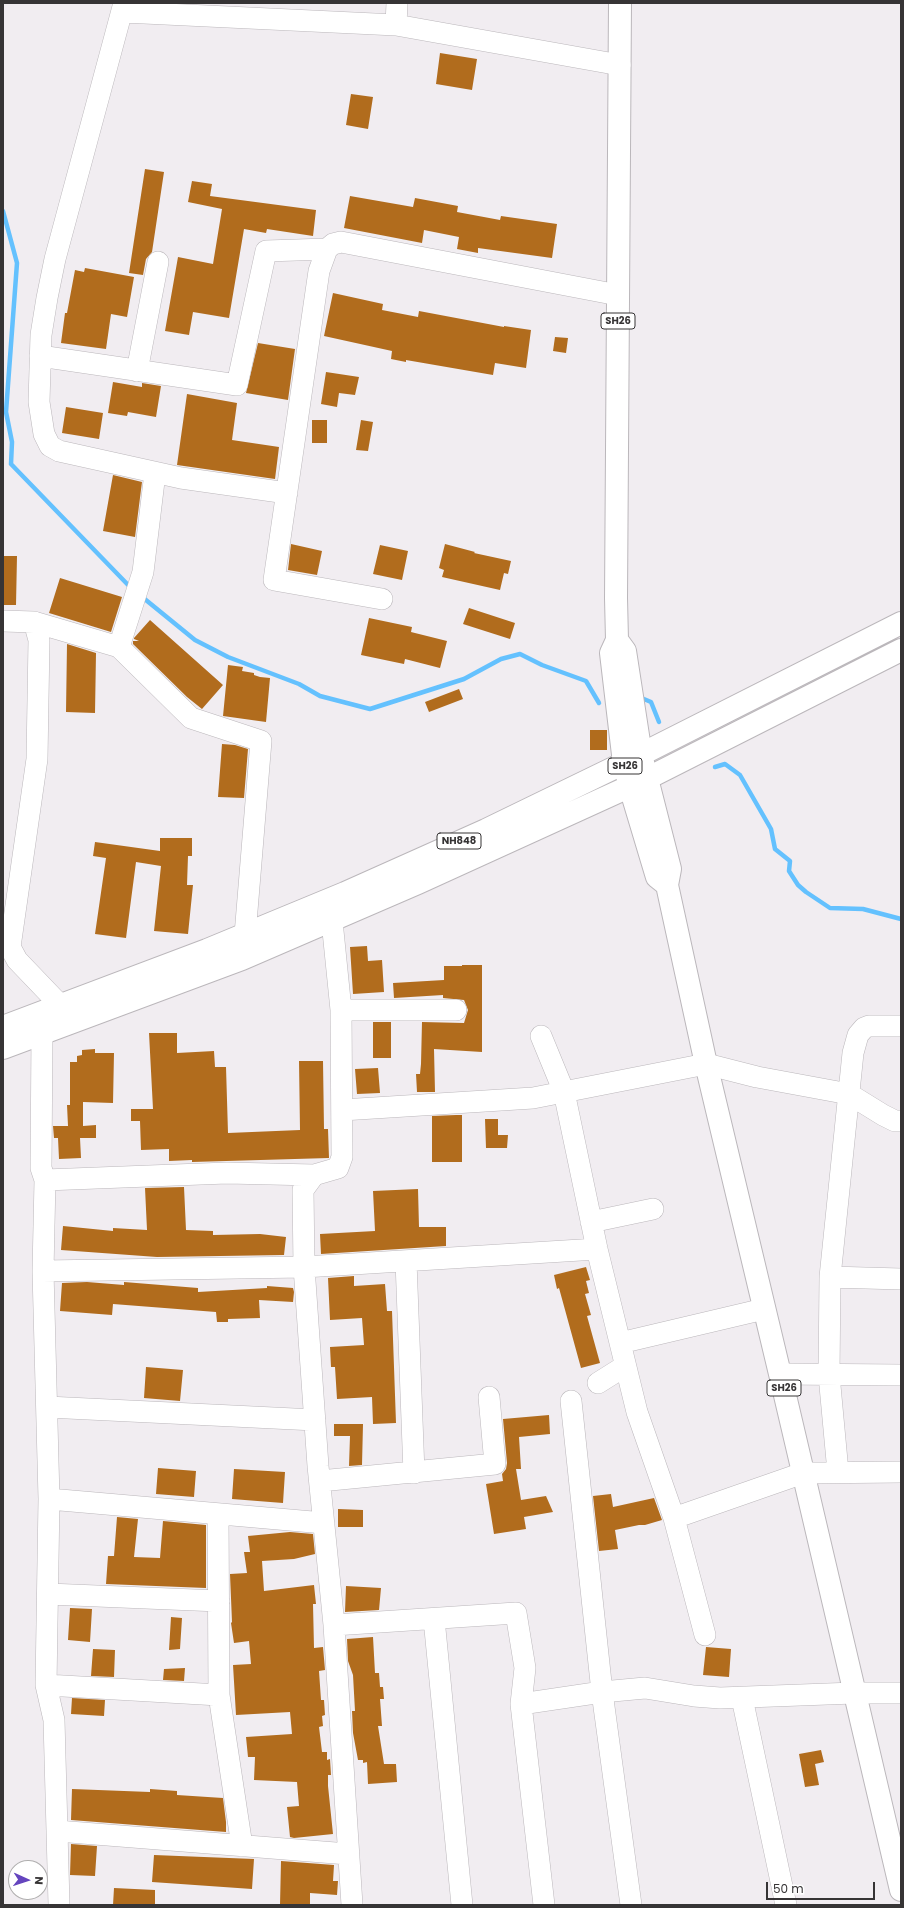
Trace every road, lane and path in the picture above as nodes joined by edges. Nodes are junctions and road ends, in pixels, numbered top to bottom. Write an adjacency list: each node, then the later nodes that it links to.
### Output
1 (397, 3): 4 (street)
2 (620, 3): 5 (main road, SH26)
3 (124, 7): 4 (street); 9 (street)
4 (396, 26): 5 (street)
5 (620, 65): 8 (main road, SH26)
6 (327, 249): 8 (street); 10 (street); 12 (street)
7 (158, 262): 10 (street)
8 (618, 295): 19 (main road, SH26)
9 (40, 356): 10 (street); 11 (street)
10 (137, 371)
11 (155, 473): 12 (street); 17 (street)
12 (287, 493): 13 (street)
13 (382, 599)
14 (3, 621): 15 (street)
15 (34, 622): 17 (street); 24 (street)
16 (901, 623): 19 (main road, NH848)
17 (119, 647): 23 (street)
18 (901, 650): 20 (main road, NH848)
19 (633, 759): 20 (main road, SH26); 21 (main road, NH848)
20 (638, 783): 22 (main road, NH848); 32 (main road, SH26)
21 (324, 902): 22 (street); 23 (main road, NH848)
22 (332, 921): 25 (street); 29 (main road, NH848)
23 (245, 935): 24 (main road, NH848)
24 (61, 1006): 28 (main road, NH848)
25 (341, 1010): 26 (street); 35 (street)
26 (456, 1010)
27 (901, 1026): 34 (street)
28 (3, 1027)
29 (42, 1033): 31 (main road, NH848); 38 (street)
30 (541, 1036): 33 (street)
31 (3, 1048)
32 (706, 1064): 33 (street); 34 (street); 47 (main road, SH26)
33 (564, 1092): 35 (street); 40 (street)
34 (849, 1094): 36 (street); 45 (street)
35 (342, 1110): 37 (street)
36 (901, 1121)
37 (314, 1175): 38 (street); 43 (street)
38 (45, 1180): 44 (street)
39 (653, 1209): 40 (street)
40 (591, 1222): 41 (street)
41 (597, 1250): 42 (street); 48 (street)
42 (406, 1261): 43 (street); 61 (street)
43 (304, 1267): 44 (street); 57 (street)
44 (43, 1271): 56 (street)
45 (830, 1277): 46 (street); 51 (street)
46 (901, 1279)
47 (764, 1309): 48 (street); 50 (main road, SH26)
48 (620, 1343): 49 (street)
49 (625, 1366): 53 (street); 65 (street)
50 (780, 1374): 51 (street); 58 (main road, SH26)
51 (829, 1374): 52 (street); 59 (street)
52 (901, 1376)
53 (598, 1383)
54 (489, 1397): 61 (street)
55 (571, 1401): 73 (street)
56 (47, 1407): 57 (street); 63 (street)
57 (315, 1420): 62 (street)
58 (803, 1472): 59 (street); 65 (street); 74 (main road, SH26)
59 (838, 1472): 60 (street)
60 (901, 1472)
61 (414, 1473): 62 (street)
62 (320, 1481): 66 (street)
63 (49, 1499): 64 (street); 67 (street)
64 (218, 1514): 66 (street); 68 (street)
65 (674, 1518): 71 (street)
66 (324, 1524): 70 (street)
67 (48, 1594): 68 (street); 72 (street)
68 (219, 1601): 76 (street)
69 (434, 1619): 70 (street); 78 (street); 85 (street)
70 (334, 1626): 81 (street)
71 (704, 1635)
72 (46, 1685): 76 (street); 79 (street)
73 (602, 1692): 77 (street); 78 (street); 87 (street)
74 (854, 1693): 75 (street); 77 (street); 82 (main road, SH26)
75 (901, 1693)
76 (219, 1695): 80 (street)
77 (742, 1698): 88 (street)
78 (521, 1704): 86 (street)
79 (57, 1831): 80 (street); 83 (street)
80 (242, 1846): 81 (street)
81 (348, 1854): 84 (street)
82 (901, 1890)
83 (59, 1905)
84 (352, 1905)
85 (462, 1905)
86 (544, 1905)
87 (632, 1905)
88 (786, 1905)

